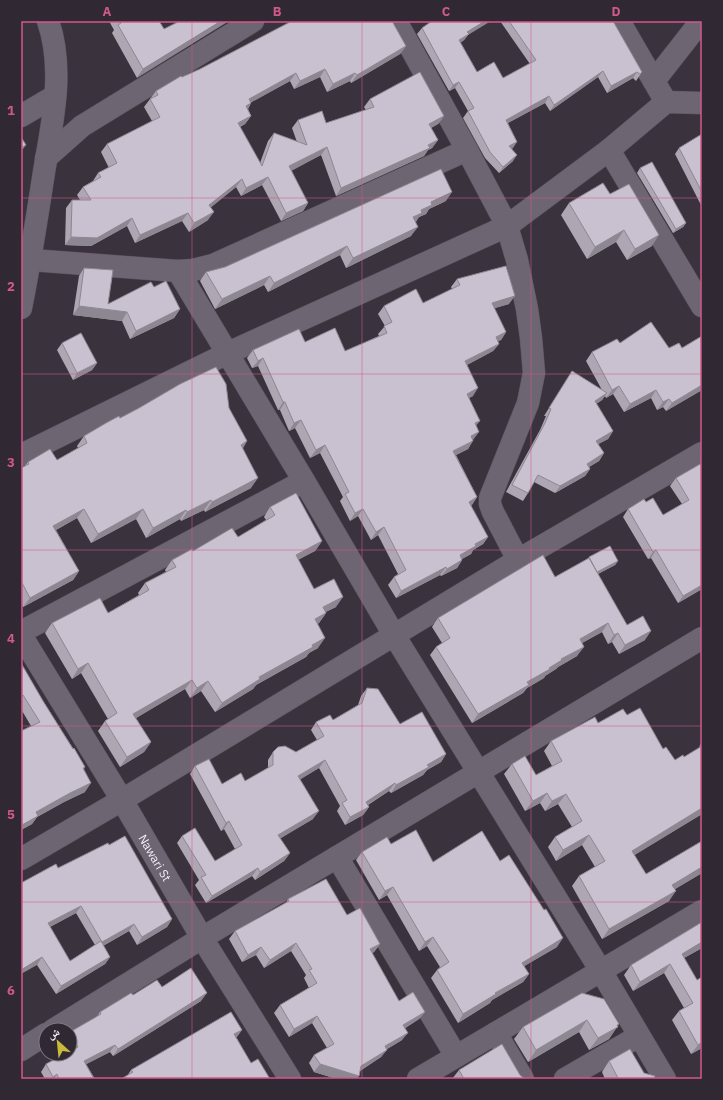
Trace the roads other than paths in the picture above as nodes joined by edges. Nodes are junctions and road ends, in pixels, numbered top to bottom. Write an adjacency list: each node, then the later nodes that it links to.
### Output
1 (48, 21): 7 (street)
2 (253, 21): 13 (street)
3 (396, 21): 11 (street)
4 (619, 21): 6 (street)
5 (701, 21): 6 (street)
6 (654, 81): 8 (street)
7 (56, 96): 10 (street); 13 (street)
8 (666, 102): 9 (street); 12 (street)
9 (702, 103)
10 (21, 116)
11 (467, 150): 14 (street); 16 (street)
12 (609, 150): 14 (street); 17 (street)
13 (46, 158): 15 (street)
14 (507, 226): 19 (street); 23 (street)
15 (31, 260): 16 (street); 18 (street)
16 (178, 271): 19 (street)
17 (702, 306)
18 (21, 308)
19 (228, 353): 21 (street); 22 (street)
20 (702, 453): 23 (street)
21 (21, 455)
22 (304, 481): 24 (street); 26 (street)
23 (518, 560): 26 (street)
24 (21, 632)
25 (21, 635): 29 (street, Nawari St)
26 (394, 636): 28 (street); 29 (street)
27 (702, 638): 28 (street)
28 (479, 773): 30 (street); 34 (street)
29 (122, 800): 31 (street); 33 (street, Nawari St)
30 (338, 857): 33 (street); 40 (street)
31 (21, 859)
32 (702, 911): 34 (street)
33 (202, 938): 35 (street); 42 (street, Nawari St)
34 (601, 971): 36 (street); 37 (street)
35 (66, 1022)
36 (496, 1033): 40 (street); 43 (street)
37 (639, 1036): 44 (street); 45 (street)
38 (38, 1039): 39 (street)
39 (21, 1050)
40 (456, 1056): 41 (street)
41 (424, 1077)
42 (290, 1079)
43 (522, 1079)
44 (565, 1079)
45 (665, 1079)

